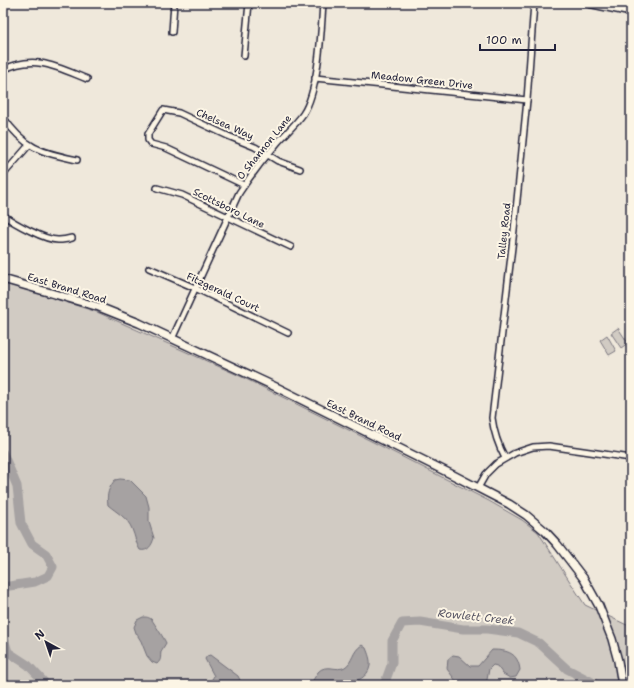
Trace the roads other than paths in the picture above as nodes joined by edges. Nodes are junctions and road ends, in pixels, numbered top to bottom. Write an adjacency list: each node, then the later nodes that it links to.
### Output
1 (174, 3): 7 (street)
2 (249, 3): 8 (street)
3 (323, 3): 10 (street, O Shannon Lane)
4 (534, 3): 12 (street, Talley Road)
5 (583, 3): 6 (street)
6 (631, 13)
7 (172, 32)
8 (244, 56)
9 (3, 70): 11 (street)
10 (315, 78): 12 (street, Meadow Green Drive); 15 (street, O Shannon Lane)
11 (86, 79)
12 (527, 100): 30 (street, Talley Road)
13 (3, 117): 14 (street)
14 (29, 145): 16 (street); 18 (street)
15 (268, 154): 17 (street, Chelsea Way); 19 (street, O Shannon Lane); 19 (street, Chelsea Way)
16 (77, 160)
17 (300, 169)
18 (3, 175)
19 (244, 185): 22 (street, O Shannon Lane)
20 (157, 188): 22 (street, Scottsboro Lane)
21 (3, 215): 23 (street)
22 (229, 218): 24 (street, Scottsboro Lane); 27 (street, O Shannon Lane)
23 (72, 238)
24 (291, 247)
25 (149, 268): 27 (street, Fitzgerald Court)
26 (3, 279): 29 (main road, East Brand Road)
27 (195, 288): 28 (street, Fitzgerald Court); 29 (street, O Shannon Lane)
28 (288, 334)
29 (172, 339): 32 (main road, East Brand Road)
30 (505, 458): 31 (street); 32 (street)
31 (631, 458)
32 (478, 488): 33 (main road, East Brand Road)
33 (622, 685)

